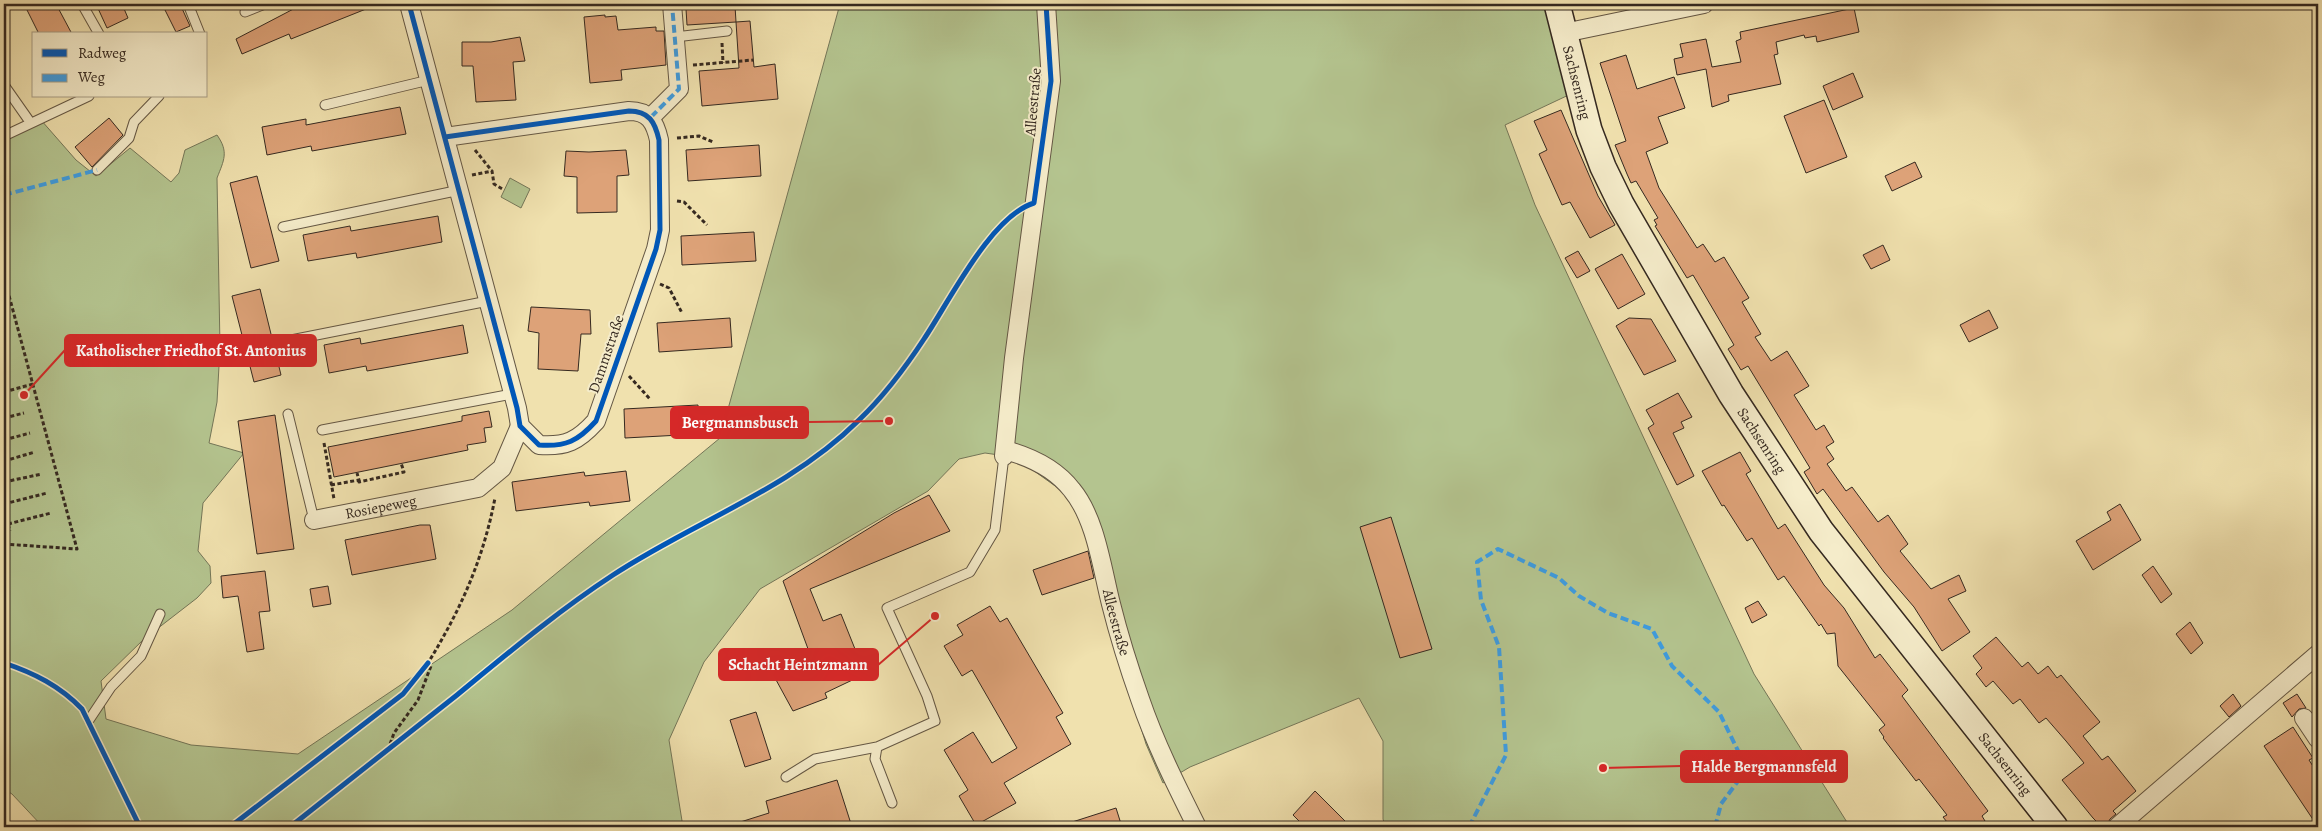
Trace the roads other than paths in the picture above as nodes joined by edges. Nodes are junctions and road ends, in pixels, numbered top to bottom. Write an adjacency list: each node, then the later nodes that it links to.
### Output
1 (82, 4): 11 (lane)
2 (188, 4): 12 (lane)
3 (265, 4): 9 (lane)
4 (409, 4): 15 (street)
5 (672, 4): 14 (street)
6 (1046, 4): 33 (street, Alleestraße)
7 (1557, 4): 13 (street, Sachsenring)
8 (1704, 4): 13 (street)
9 (245, 12)
10 (727, 31): 14 (lane)
11 (98, 32)
12 (199, 32)
13 (1564, 33): 44 (street, Sachsenring)
14 (675, 37): 20 (street)
15 (430, 80): 19 (lane); 23 (street)
16 (4, 84): 21 (lane)
17 (85, 98): 21 (lane)
18 (157, 98): 24 (lane)
19 (325, 105)
20 (651, 117): 23 (street); 31 (street, Dammstraße)
21 (30, 122): 22 (lane)
22 (4, 136)
23 (445, 137): 25 (street)
24 (97, 170)
25 (460, 190): 26 (lane); 27 (street)
26 (283, 227)
27 (488, 301): 28 (lane); 29 (street)
28 (286, 341)
29 (512, 394): 31 (street); 32 (lane)
30 (288, 414): 34 (lane, Rosiepeweg)
31 (520, 426): 34 (street, Rosiepeweg)
32 (322, 430)
33 (1005, 453): 40 (lane); 43 (street, Alleestraße)
34 (314, 520)
35 (160, 614): 38 (lane)
36 (2318, 654): 45 (street)
37 (2304, 718): 39 (street)
38 (89, 720)
39 (2318, 739)
40 (877, 747): 41 (lane); 42 (lane)
41 (786, 777)
42 (892, 803)
43 (1196, 827)
44 (2055, 827)
45 (2116, 827)

